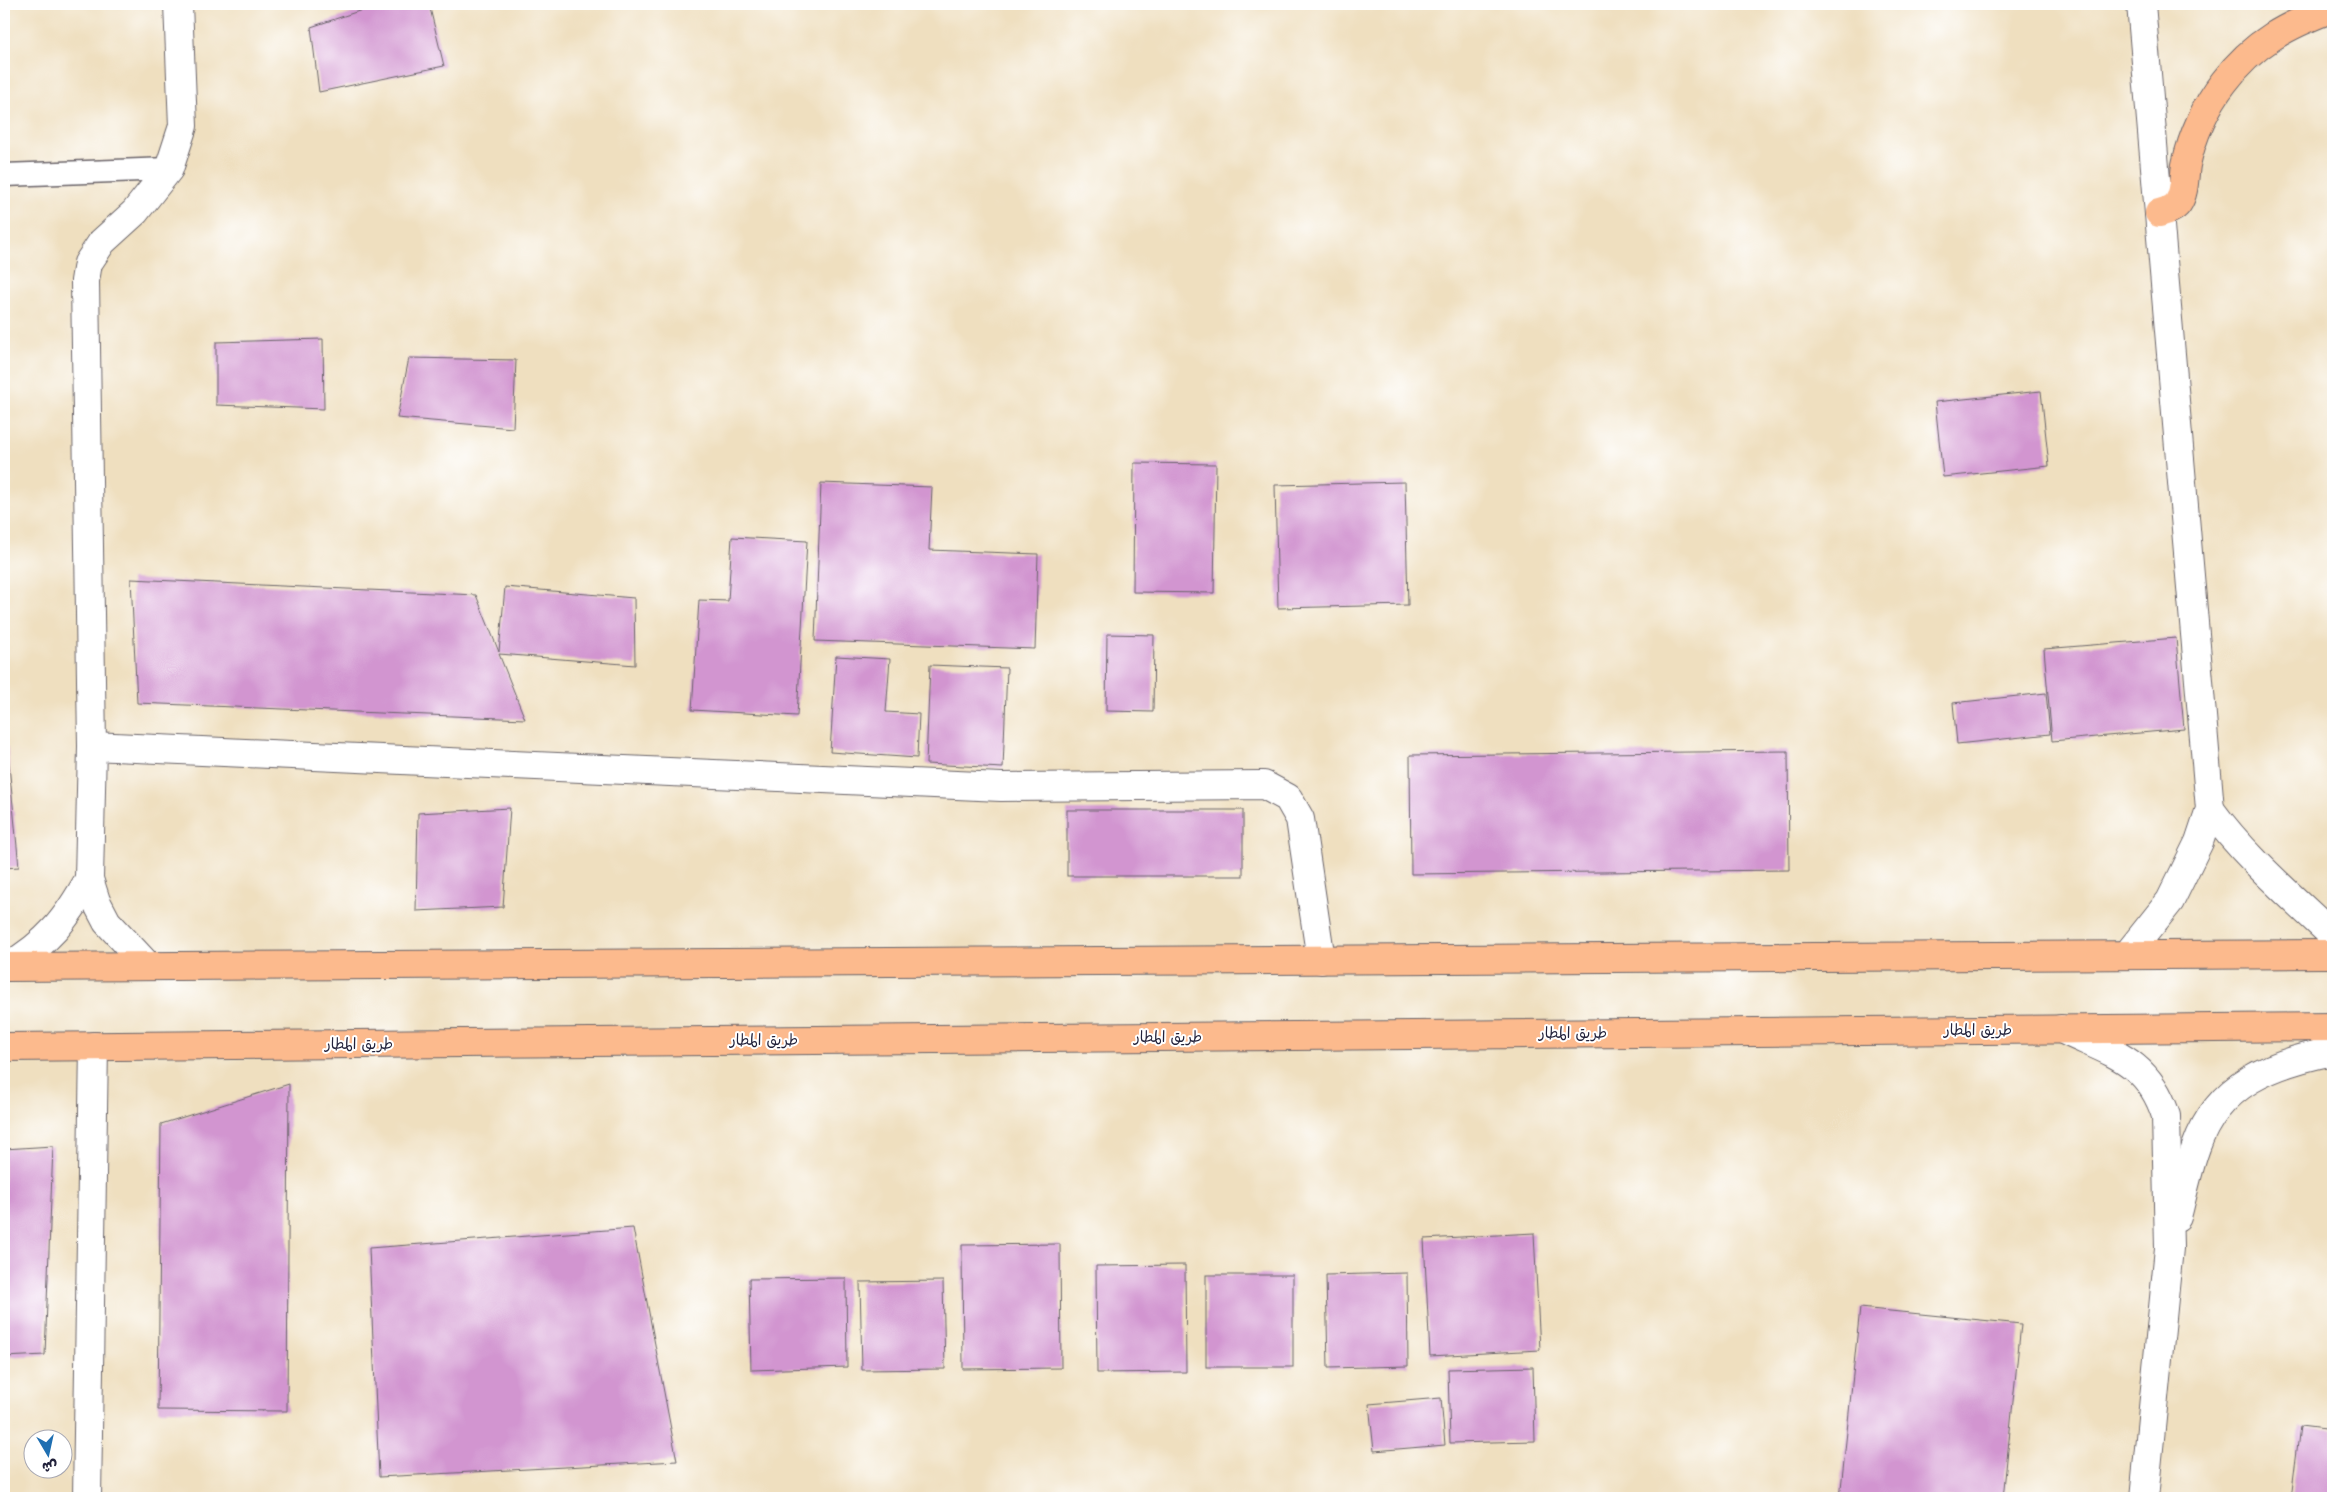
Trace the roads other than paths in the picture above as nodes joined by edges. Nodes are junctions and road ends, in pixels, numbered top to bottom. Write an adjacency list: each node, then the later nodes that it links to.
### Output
1 (178, 4): 4 (street)
2 (2141, 4): 6 (street)
3 (2333, 8): 6 (main road)
4 (169, 169): 5 (lane); 7 (street)
5 (4, 175)
6 (2159, 213): 8 (street)
7 (92, 746): 9 (street); 13 (street)
8 (2210, 809): 10 (street); 12 (street)
9 (89, 879): 14 (street); 15 (street)
10 (2333, 936)
11 (2333, 954): 12 (main road)
12 (2127, 955): 13 (main road)
13 (1321, 960): 14 (main road)
14 (148, 966): 15 (main road)
15 (5, 967)
16 (2333, 1027): 17 (main road, طريق المطار)
17 (2061, 1029): 18 (main road, طريق المطار); 21 (street)
18 (94, 1046): 19 (main road, طريق المطار); 22 (street)
19 (4, 1047)
20 (2333, 1051): 21 (street)
21 (2169, 1248): 23 (street)
22 (87, 1498)
23 (2144, 1498)

